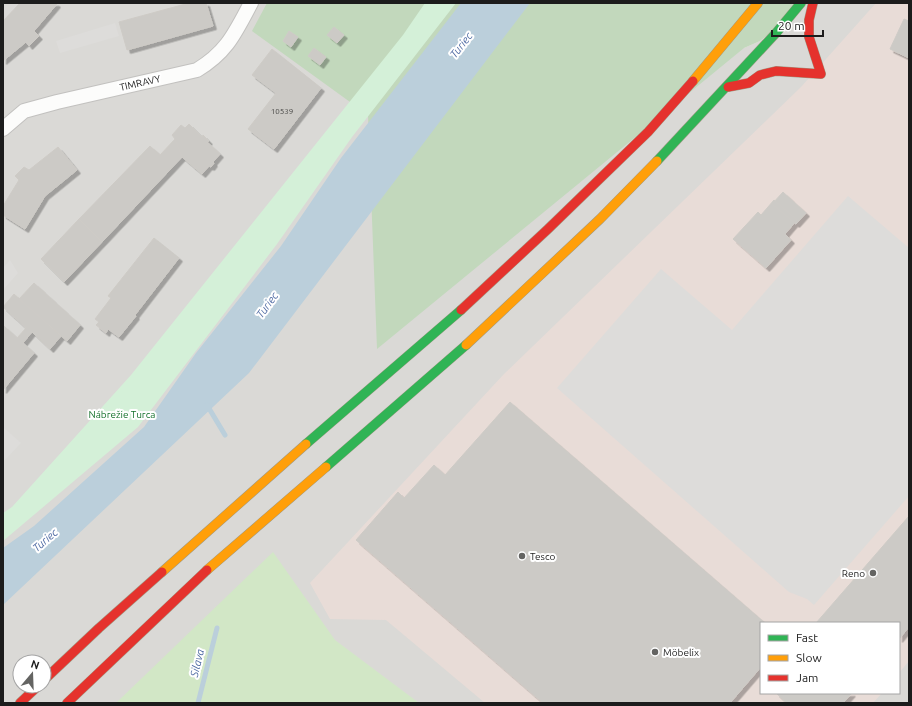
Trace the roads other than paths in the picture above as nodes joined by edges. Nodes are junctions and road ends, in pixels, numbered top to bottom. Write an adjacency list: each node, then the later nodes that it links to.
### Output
1 (251, 3): 6 (street, TIMRAVY)
2 (758, 3): 7 (main road)
3 (801, 3): 5 (main road)
4 (813, 3): 5 (main road)
5 (727, 87): 10 (main road)
6 (3, 129)
7 (52, 672)
8 (30, 694): 9 (main road)
9 (20, 703)
10 (67, 703)

